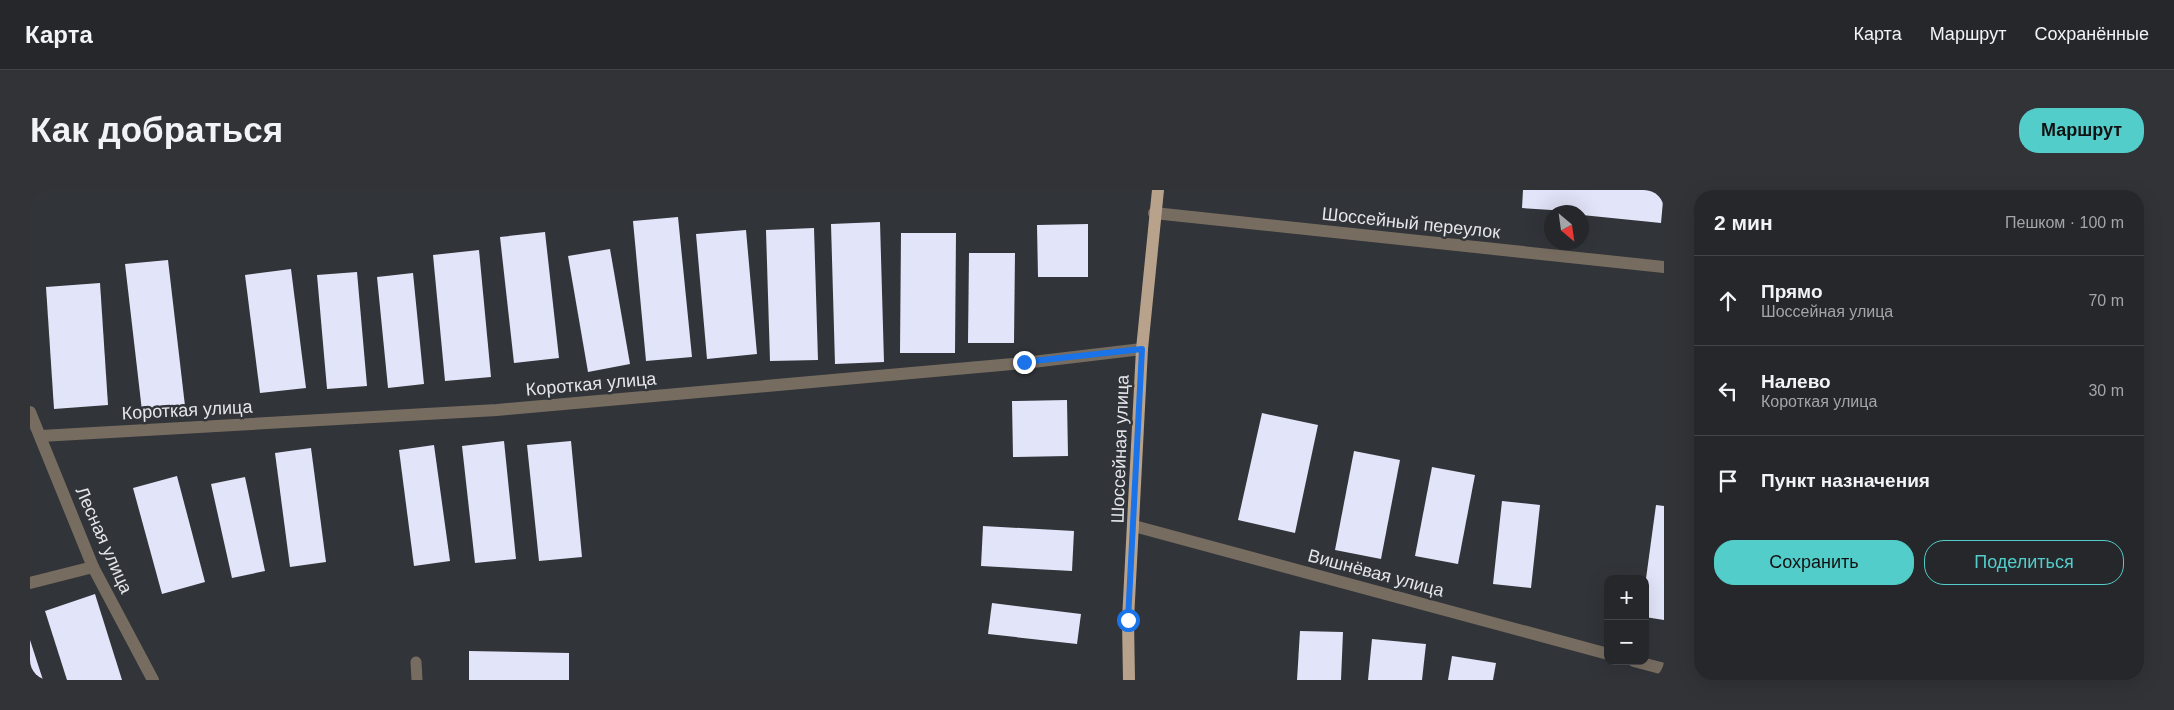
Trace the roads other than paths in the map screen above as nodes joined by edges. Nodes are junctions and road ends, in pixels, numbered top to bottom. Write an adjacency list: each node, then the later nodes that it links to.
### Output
1 (1158, 190): 2 (main road, Шоссейная улица)
2 (1154, 213): 3 (street, Шоссейный переулок); 4 (main road, Шоссейная улица)
3 (1664, 267)
4 (1142, 349): 6 (street, Короткая улица); 7 (main road, Шоссейная улица)
5 (30, 412): 6 (street, Лесная улица)
6 (41, 436): 8 (street, Лесная улица)
7 (1134, 526): 10 (street, Вишнёвая улица); 16 (main road, Шоссейная улица)
8 (93, 567): 9 (street); 14 (street, Лесная улица)
9 (30, 583)
10 (1604, 653)
11 (416, 662): 15 (lane)
12 (1649, 665): 13 (street)
13 (1664, 669)
14 (153, 680)
15 (417, 680)
16 (1129, 680)

